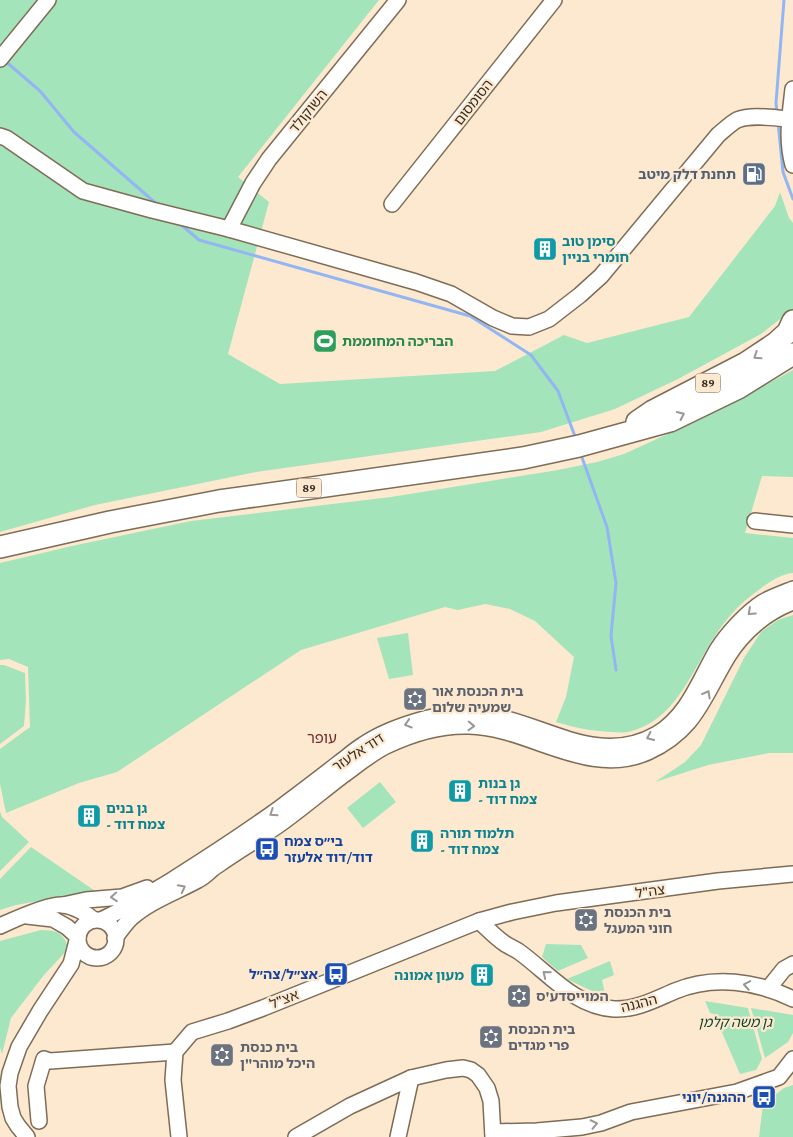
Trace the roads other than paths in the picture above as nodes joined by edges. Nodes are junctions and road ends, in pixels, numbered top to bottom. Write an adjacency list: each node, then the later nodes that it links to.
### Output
1 (48, 0): 4 (street)
2 (398, 0): 10 (street, השוקולד)
3 (554, 0): 9 (street, הסומסום)
4 (0, 59)
5 (793, 89): 6 (street)
6 (789, 119): 8 (street); 10 (street)
7 (0, 136): 10 (street)
8 (793, 165)
9 (392, 204)
10 (229, 229)
11 (793, 327): 15 (highway, 89, one-way to 15)
12 (793, 354): 14 (highway, 89)
13 (793, 371): 14 (highway)
14 (746, 382): 15 (highway, 89, one-way to 14)
15 (618, 434): 18 (highway, 89)
16 (755, 521): 17 (street)
17 (793, 525)
18 (0, 547)
19 (793, 589): 21 (street, דוד אלעזר, one-way to 21)
20 (793, 602): 29 (street, דוד אלעזר, one-way to 20)
21 (192, 868): 23 (street, one-way to 23); 25 (street, דוד אלעזר)
22 (793, 874): 26 (street, צה"ל)
23 (63, 905): 24 (street); 25 (street)
24 (24, 916): 27 (street); 28 (street)
25 (97, 920): 28 (street); 29 (street)
26 (479, 921): 32 (street, ההגנה, one-way to 26); 35 (street, אצ"ל)
27 (0, 926)
28 (78, 937): 30 (street); 34 (street)
29 (115, 938): 30 (street)
30 (96, 958): 34 (street)
31 (793, 964): 32 (street)
32 (768, 989): 33 (street, ההגנה)
33 (793, 999)
34 (40, 1011): 40 (street)
35 (175, 1052): 38 (street); 41 (street)
36 (793, 1059): 39 (street, one-way to 36)
37 (411, 1078): 39 (street); 42 (street); 43 (street)
38 (39, 1121)
39 (490, 1135)
40 (28, 1137)
41 (179, 1137)
42 (296, 1137)
43 (398, 1137)

